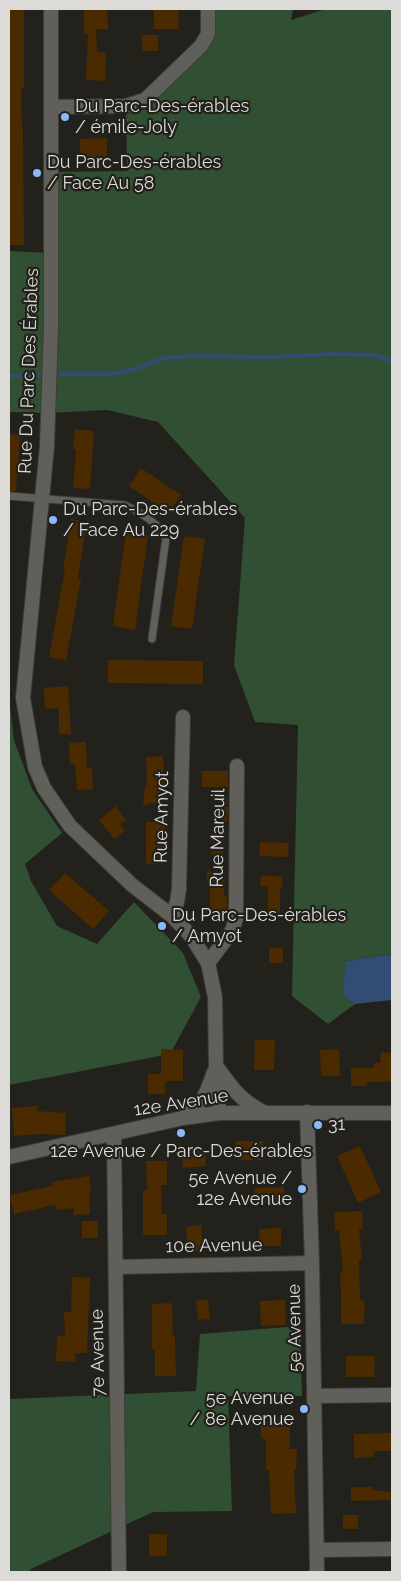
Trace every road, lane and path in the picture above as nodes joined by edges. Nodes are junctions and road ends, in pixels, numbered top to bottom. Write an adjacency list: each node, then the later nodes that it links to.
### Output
1 (51, 9): 3 (street, Rue Du Parc Des Érables)
2 (208, 9): 3 (street)
3 (51, 107): 5 (street, Rue Du Parc Des Érables)
4 (9, 496): 5 (lane)
5 (42, 498): 6 (lane); 9 (street, Rue Du Parc Des Érables)
6 (152, 639)
7 (183, 718): 9 (street, Rue Amyot)
8 (237, 766): 10 (street, Rue Mareuil)
9 (172, 916): 10 (street, Rue Du Parc Des Érables)
10 (208, 963): 11 (street, Rue Du Parc Des Érables)
11 (216, 1066): 12 (street, Rue Du Parc Des Érables); 13 (street); 16 (street)
12 (219, 1112): 13 (street, 12e Avenue); 16 (street, 12e Avenue)
13 (264, 1112): 14 (street, 12e Avenue)
14 (307, 1112): 15 (street, 12e Avenue); 19 (street, 5e Avenue)
15 (392, 1112)
16 (183, 1118): 17 (street, 12e Avenue)
17 (114, 1134): 18 (street, 12e Avenue); 20 (street, 7e Avenue)
18 (9, 1157)
19 (312, 1263): 20 (street, 10e Avenue); 22 (street, 5e Avenue)
20 (116, 1266): 25 (street, 7e Avenue)
21 (392, 1395): 22 (street)
22 (314, 1396): 24 (street, 5e Avenue)
23 (392, 1549): 24 (street)
24 (317, 1550): 26 (street, 5e Avenue)
25 (119, 1572)
26 (317, 1572)

